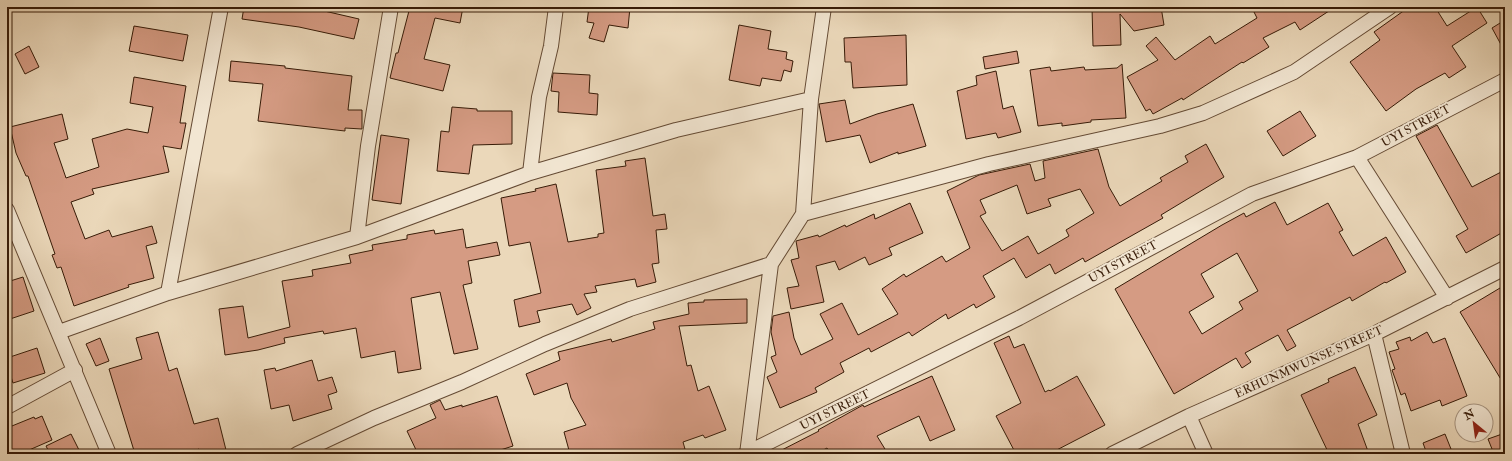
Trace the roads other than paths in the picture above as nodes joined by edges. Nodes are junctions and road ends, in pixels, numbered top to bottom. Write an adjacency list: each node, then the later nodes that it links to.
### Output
1 (221, 7): 15 (street)
2 (390, 7): 12 (street)
3 (556, 7): 9 (street)
4 (824, 7): 7 (street)
5 (1390, 7): 11 (street)
6 (1505, 80): 8 (street, UYI STREET)
7 (811, 99): 9 (street); 11 (street)
8 (1357, 157): 16 (street); 24 (street, UYI STREET)
9 (530, 173): 12 (street)
10 (7, 210): 17 (street)
11 (803, 214): 13 (street)
12 (357, 237): 15 (street)
13 (771, 264): 23 (street); 24 (street)
14 (1505, 268): 16 (street, ERHUNMWUNSE STREET)
15 (168, 293): 17 (street)
16 (1447, 298): 18 (street, ERHUNMWUNSE STREET)
17 (59, 332): 19 (street)
18 (1374, 334): 21 (street, ERHUNMWUNSE STREET); 27 (street)
19 (75, 370): 20 (street); 22 (street)
20 (7, 407)
21 (1189, 416): 25 (street, ERHUNMWUNSE STREET); 26 (street)
22 (109, 454)
23 (297, 454)
24 (746, 454)
25 (1112, 454)
26 (1206, 454)
27 (1404, 454)

